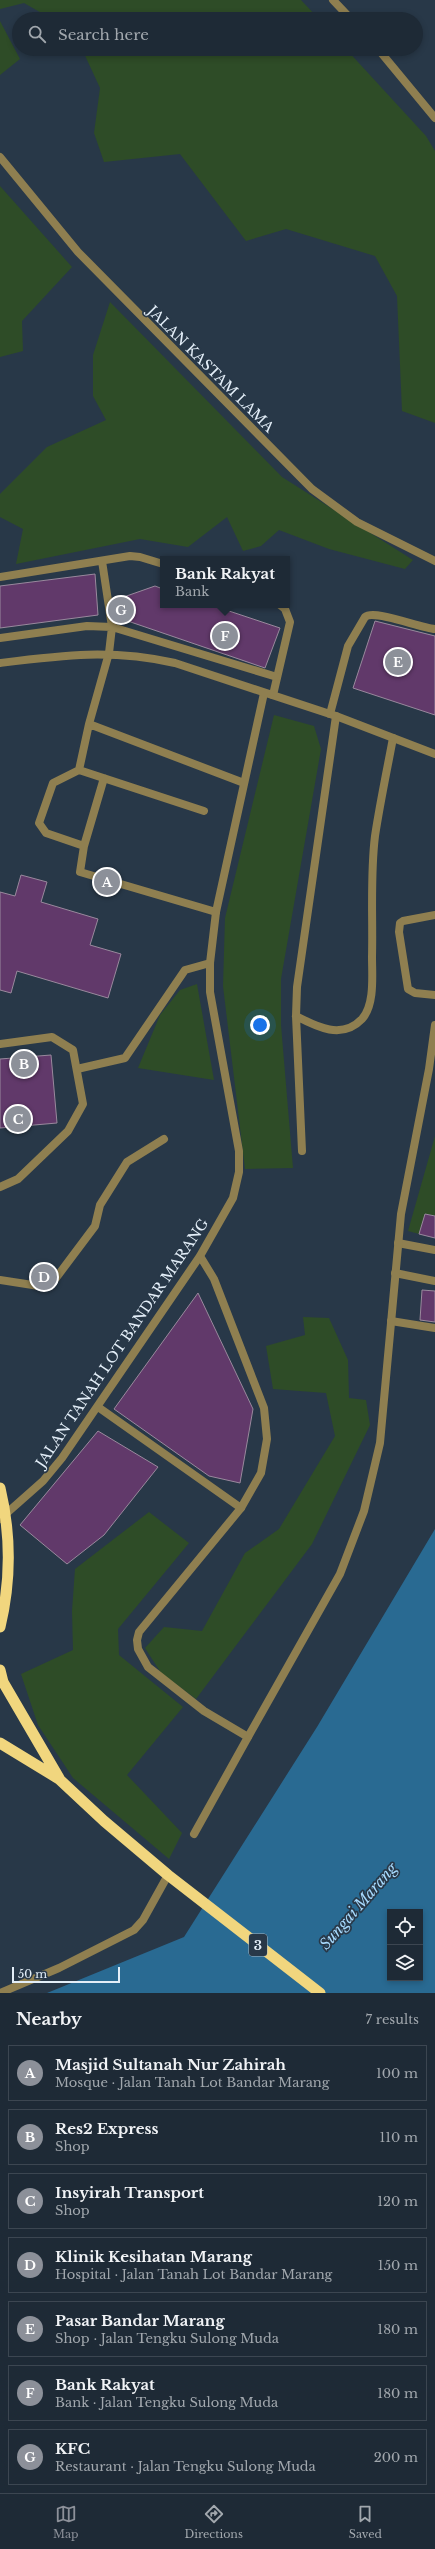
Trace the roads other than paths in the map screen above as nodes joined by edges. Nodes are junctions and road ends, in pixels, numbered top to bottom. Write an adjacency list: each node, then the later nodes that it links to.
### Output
1 (333, 0): 2 (street)
2 (344, 12)
3 (384, 56): 4 (street)
4 (435, 118)
5 (0, 157): 7 (street, JALAN KASTAM LAMA)
6 (102, 561): 8 (street); 9 (street); 11 (street)
7 (435, 561)
8 (160, 563)
9 (0, 577)
10 (284, 608): 16 (street, JALAN TANAH LOT BANDAR MARANG)
11 (112, 627): 13 (street); 14 (street); 16 (street)
12 (435, 629): 18 (street)
13 (0, 638)
14 (108, 653): 15 (street); 17 (street); 19 (street)
15 (0, 663)
16 (277, 677): 17 (street, JALAN TANAH LOT BANDAR MARANG)
17 (268, 694): 18 (street); 24 (street, JALAN TANAH LOT BANDAR MARANG)
18 (333, 715): 20 (street); 31 (street)
19 (89, 724): 22 (street); 24 (street)
20 (393, 738): 21 (street); 31 (street)
21 (435, 754)
22 (79, 770): 23 (street); 26 (street)
23 (104, 778): 25 (street); 26 (street)
24 (244, 783): 27 (street, JALAN TANAH LOT BANDAR MARANG)
25 (204, 811)
26 (84, 846): 27 (street)
27 (216, 912): 29 (street, JALAN TANAH LOT BANDAR MARANG)
28 (435, 915): 30 (street)
29 (210, 963): 35 (street); 41 (street, JALAN TANAH LOT BANDAR MARANG)
30 (435, 995)
31 (296, 1016): 37 (street)
32 (435, 1025): 34 (street)
33 (0, 1044): 35 (street)
34 (433, 1049): 39 (street)
35 (77, 1069): 38 (street)
36 (164, 1139): 43 (street)
37 (302, 1151)
38 (0, 1187)
39 (398, 1243): 40 (street); 42 (street)
40 (435, 1250)
41 (200, 1256): 47 (street, JALAN TANAH LOT BANDAR MARANG); 49 (street)
42 (395, 1273): 44 (street); 45 (street)
43 (0, 1280)
44 (435, 1281)
45 (391, 1321): 46 (street); 53 (street)
46 (435, 1328)
47 (98, 1407): 49 (street); 50 (street, JALAN TANAH LOT BANDAR MARANG)
48 (0, 1488): 50 (highway)
49 (241, 1508): 53 (street)
50 (3, 1517): 51 (highway)
51 (0, 1627)
52 (0, 1670): 55 (highway, 3)
53 (248, 1737): 56 (street)
54 (0, 1743): 55 (highway, 3)
55 (59, 1779): 57 (highway, 3)
56 (194, 1834)
57 (168, 1875): 58 (street); 59 (highway, 3)
58 (0, 1993)
59 (320, 1993)

